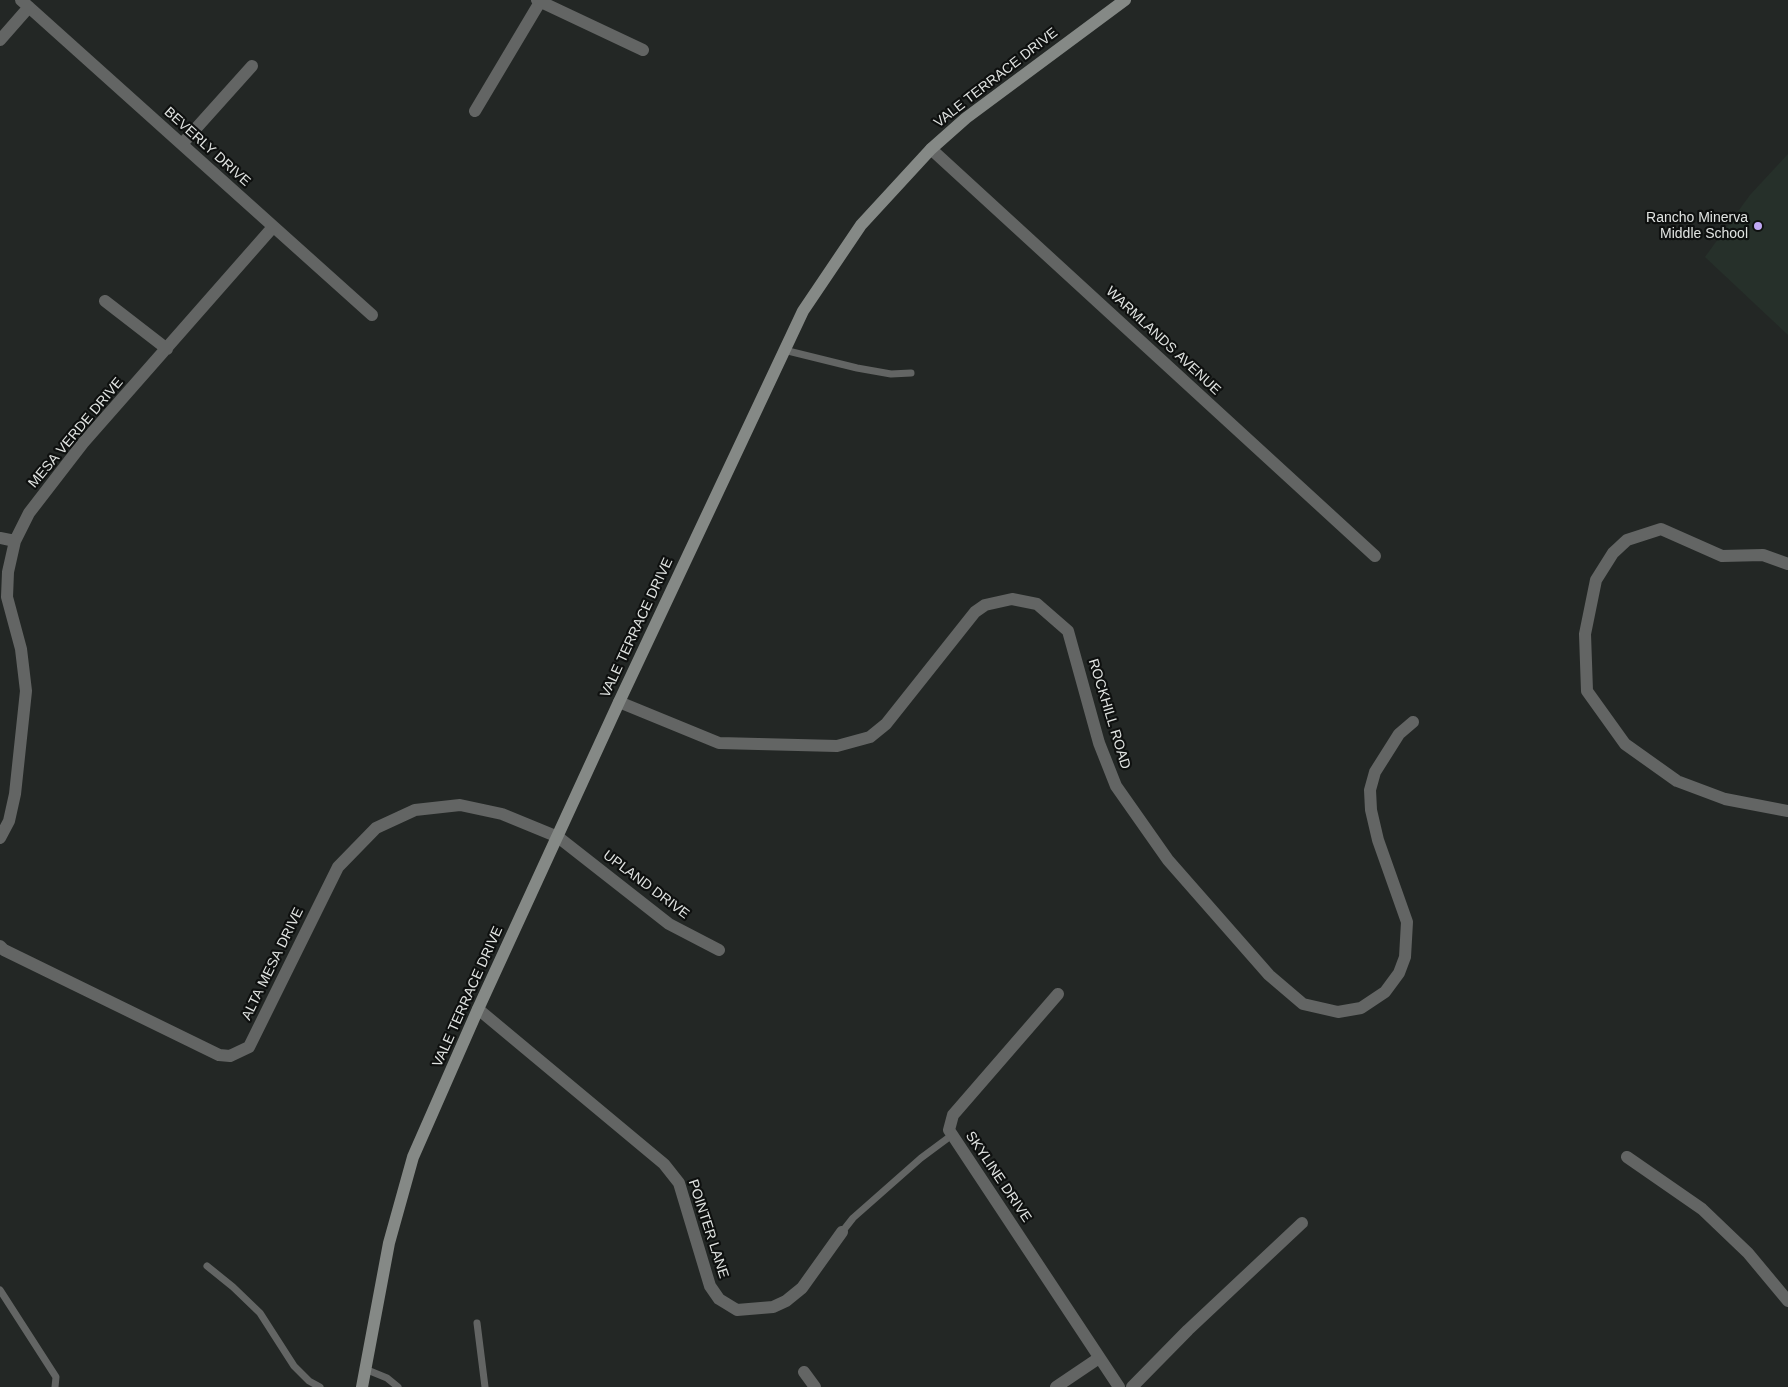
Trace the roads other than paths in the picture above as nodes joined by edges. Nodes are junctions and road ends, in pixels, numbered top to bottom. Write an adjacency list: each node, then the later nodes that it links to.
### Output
1 (1125, 0): 9 (main road, VALE TERRACE DRIVE)
2 (538, 1): 5 (street); 7 (street)
3 (25, 3): 4 (street); 8 (street, BEVERLY DRIVE)
4 (0, 40)
5 (643, 50)
6 (252, 66): 8 (street)
7 (474, 111)
8 (182, 144): 10 (street, BEVERLY DRIVE)
9 (931, 149): 14 (main road, VALE TERRACE DRIVE); 18 (street, WARMLANDS AVENUE)
10 (273, 227): 12 (street, BEVERLY DRIVE); 13 (street, MESA VERDE DRIVE)
11 (105, 301): 13 (street)
12 (372, 316)
13 (167, 348): 17 (street, MESA VERDE DRIVE)
14 (784, 350): 15 (lane); 20 (main road, VALE TERRACE DRIVE)
15 (910, 373)
16 (0, 538): 17 (street)
17 (15, 541): 24 (street, MESA VERDE DRIVE)
18 (1374, 556)
19 (1788, 564): 22 (street)
20 (619, 702): 21 (street, ROCKHILL ROAD); 23 (main road, VALE TERRACE DRIVE)
21 (1412, 722)
22 (1788, 811)
23 (558, 837): 25 (street, ALTA MESA DRIVE); 26 (street, UPLAND DRIVE); 28 (main road, VALE TERRACE DRIVE)
24 (0, 838)
25 (0, 946)
26 (719, 950)
27 (1058, 994): 29 (street, SKYLINE DRIVE)
28 (478, 1009): 32 (street, POINTER LANE); 38 (main road, VALE TERRACE DRIVE)
29 (952, 1135): 32 (lane, POINTER LANE); 37 (street, SKYLINE DRIVE)
30 (1628, 1157): 35 (street)
31 (1302, 1223): 48 (street)
32 (842, 1232)
33 (207, 1266): 41 (lane)
34 (0, 1290): 40 (lane)
35 (1788, 1301)
36 (477, 1323): 44 (lane)
37 (1100, 1358): 46 (street); 47 (street, SKYLINE DRIVE)
38 (365, 1369): 42 (main road, VALE TERRACE DRIVE); 43 (lane)
39 (804, 1372): 45 (street)
40 (55, 1387)
41 (320, 1387)
42 (362, 1387)
43 (398, 1387)
44 (485, 1387)
45 (815, 1387)
46 (1056, 1387)
47 (1119, 1387)
48 (1132, 1387)

